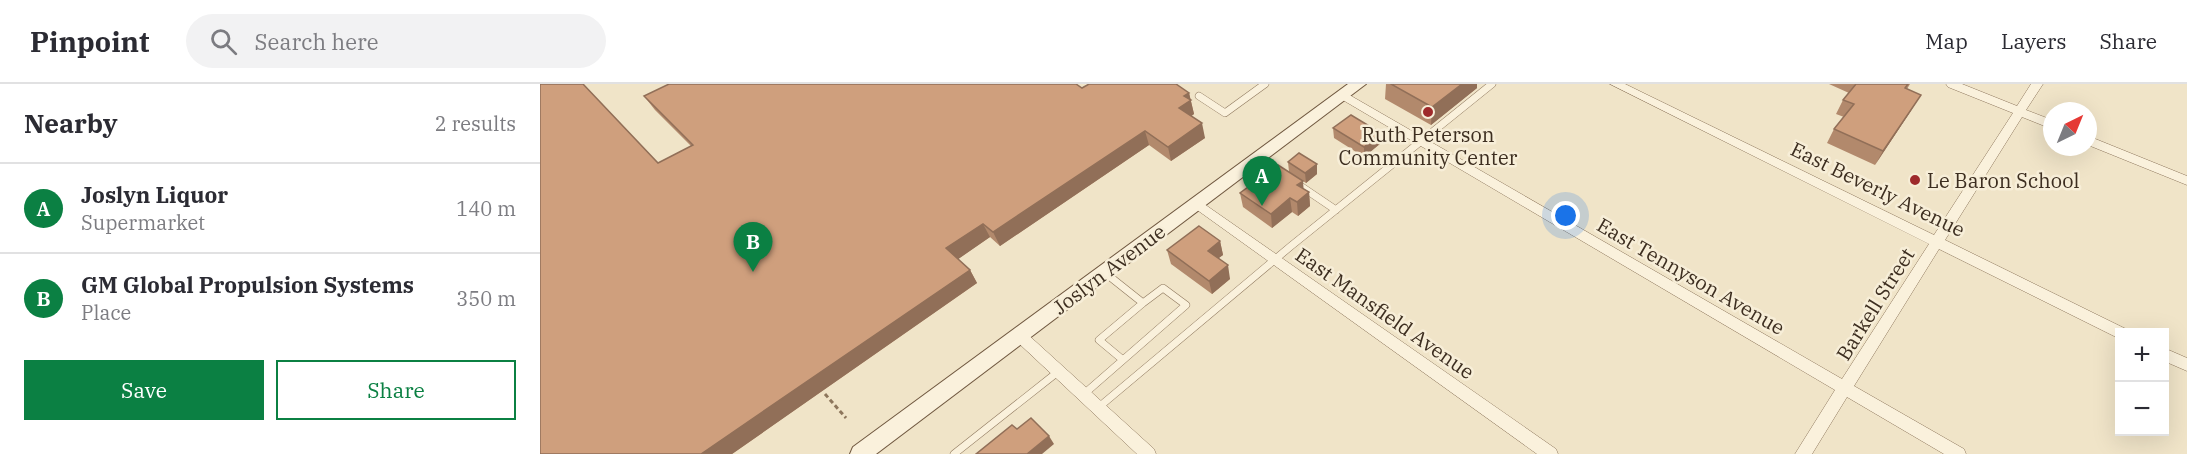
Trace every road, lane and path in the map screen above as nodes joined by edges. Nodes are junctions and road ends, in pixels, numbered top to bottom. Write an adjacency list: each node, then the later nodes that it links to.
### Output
1 (1265, 84): 7 (lane)
2 (1358, 84): 8 (main road, Joslyn Avenue)
3 (1492, 84): 11 (lane)
4 (1616, 84): 17 (street, East Beverly Avenue)
5 (1952, 84): 9 (street)
6 (2037, 84): 9 (street, Barkell Street)
7 (1199, 96)
8 (1342, 96): 11 (street, East Tennyson Avenue); 13 (main road, Joslyn Avenue)
9 (2019, 112): 10 (street); 17 (street, Barkell Street)
10 (2043, 121)
11 (1420, 141): 16 (lane); 27 (street, East Tennyson Avenue)
12 (2097, 144): 14 (street)
13 (1259, 158): 15 (main road, Joslyn Avenue); 16 (lane)
14 (2187, 181)
15 (1197, 204): 18 (street, East Mansfield Avenue); 19 (main road, Joslyn Avenue)
16 (1336, 210): 18 (lane)
17 (1937, 242): 21 (street, East Beverly Avenue); 27 (street, Barkell Street)
18 (1275, 260): 30 (lane); 35 (street, East Mansfield Avenue)
19 (1104, 273): 20 (lane); 22 (main road, Joslyn Avenue)
20 (1143, 303): 24 (lane); 24 (lane)
21 (2115, 330)
22 (1019, 335): 26 (street); 32 (main road, Joslyn Avenue)
23 (2169, 356): 25 (street)
24 (1123, 360): 28 (lane)
25 (2187, 365)
26 (1059, 371): 28 (street); 33 (lane)
27 (1845, 388): 36 (street, Barkell Street); 37 (street, East Tennyson Avenue)
28 (1084, 393): 30 (street)
29 (825, 394): 31 (path)
30 (1099, 407): 34 (street)
31 (846, 418)
32 (860, 454)
33 (954, 454)
34 (1148, 454)
35 (1550, 454)
36 (1803, 454)
37 (1958, 454)

